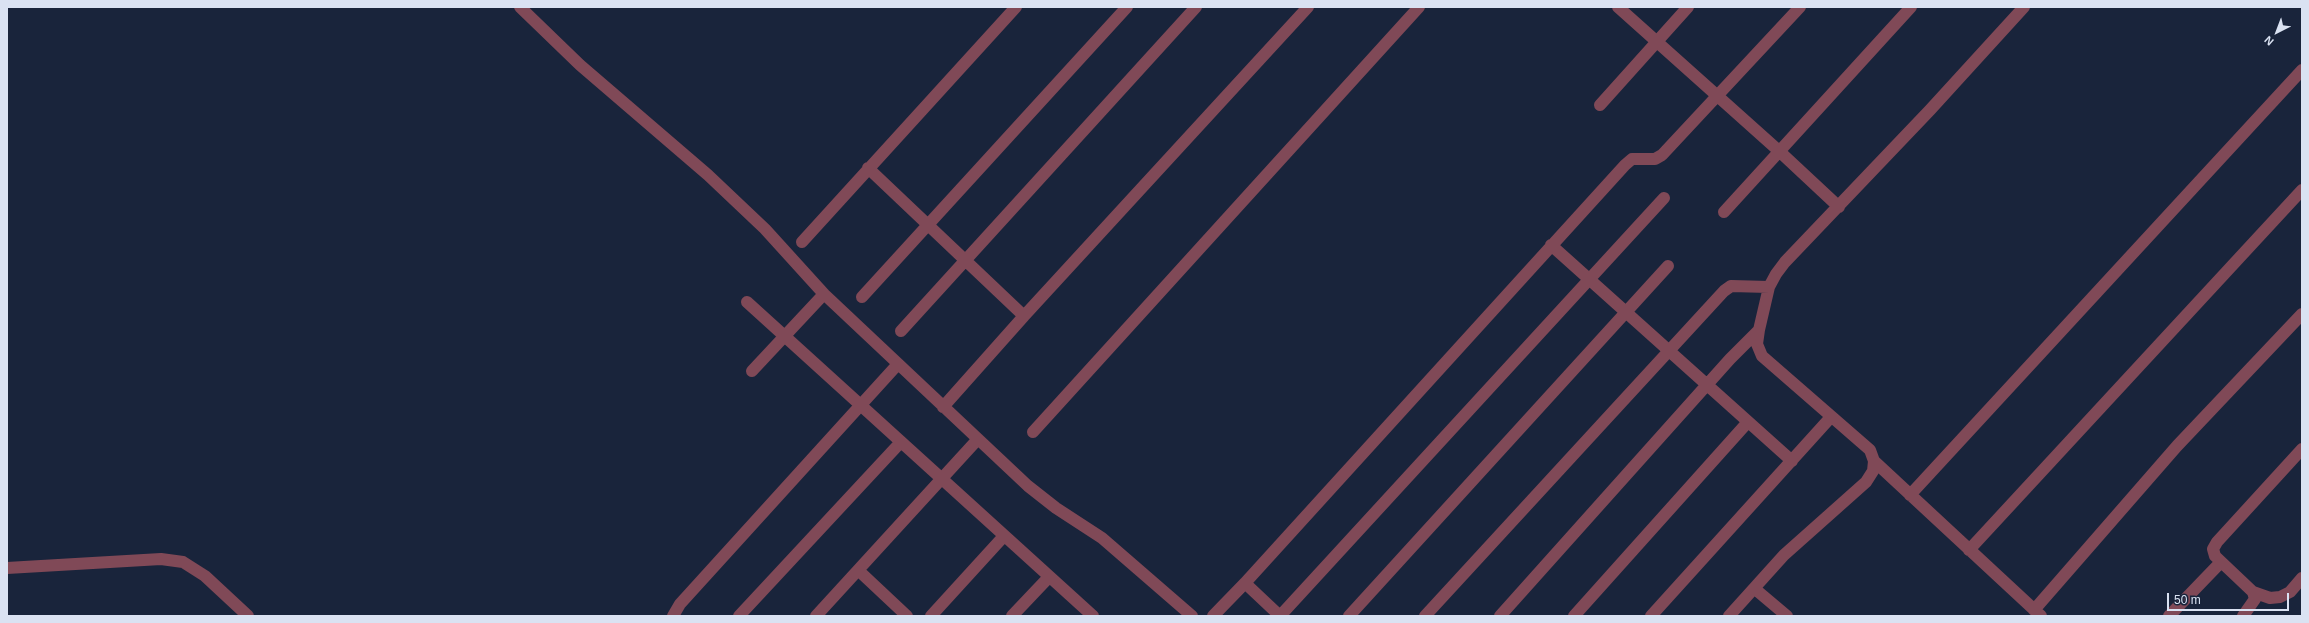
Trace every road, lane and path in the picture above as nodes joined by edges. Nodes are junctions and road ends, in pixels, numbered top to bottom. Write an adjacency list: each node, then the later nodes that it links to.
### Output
1 (520, 7): 29 (street)
2 (1016, 7): 17 (street)
3 (1127, 7): 22 (street)
4 (1196, 7): 25 (street)
5 (1308, 7): 34 (street)
6 (1419, 7): 46 (street)
7 (1618, 7): 12 (street)
8 (1688, 7): 12 (street)
9 (1800, 7): 14 (street)
10 (1911, 7): 16 (street)
11 (2024, 7): 20 (street)
12 (1656, 42): 14 (street); 15 (street)
13 (2302, 70): 53 (street)
14 (1718, 97): 16 (street); 24 (street)
15 (1600, 105)
16 (1779, 151): 20 (street); 21 (street)
17 (868, 168): 22 (street); 23 (street)
18 (2302, 190): 55 (street)
19 (1664, 198): 27 (street)
20 (1839, 207): 28 (street)
21 (1724, 212)
22 (927, 227): 25 (street); 30 (street)
23 (802, 242)
24 (1550, 245): 27 (street); 61 (street)
25 (965, 260): 34 (street); 36 (street)
26 (1668, 266): 32 (street)
27 (1590, 280): 32 (street); 75 (street)
28 (1769, 287): 35 (street); 38 (street)
29 (824, 294): 37 (street); 39 (street)
30 (862, 297)
31 (747, 302): 37 (street)
32 (1627, 312): 38 (street); 76 (street)
33 (2302, 314): 64 (street)
34 (1024, 316): 43 (street)
35 (1759, 330): 41 (street); 44 (street)
36 (901, 332)
37 (784, 336): 40 (street); 42 (street)
38 (1668, 350): 41 (street); 77 (street)
39 (898, 364): 42 (street); 43 (street)
40 (752, 371)
41 (1706, 386): 45 (street); 78 (street)
42 (860, 406): 48 (street); 66 (street)
43 (943, 407): 47 (street)
44 (1831, 417): 50 (street); 51 (street)
45 (1747, 423): 50 (street); 79 (street)
46 (1033, 432)
47 (978, 439): 52 (street); 73 (street)
48 (900, 443): 52 (street); 67 (street)
49 (2302, 449): 56 (street)
50 (1792, 461): 80 (street)
51 (1874, 461): 53 (street); 62 (street)
52 (941, 480): 54 (street); 58 (street)
53 (1910, 495): 55 (street)
54 (1004, 536): 59 (street); 70 (street)
55 (1969, 550): 64 (street)
56 (2221, 562): 63 (street); 83 (street)
57 (7, 568): 65 (street)
58 (858, 570): 68 (street); 69 (street)
59 (1049, 577): 71 (street); 72 (street)
60 (2302, 578): 63 (street)
61 (1246, 583): 74 (street); 75 (street)
62 (1755, 589): 81 (street); 82 (street)
63 (2253, 592): 84 (street)
64 (2037, 613)
65 (248, 616)
66 (673, 616)
67 (739, 616)
68 (816, 616)
69 (907, 616)
70 (931, 616)
71 (1012, 616)
72 (1093, 616)
73 (1192, 616)
74 (1213, 616)
75 (1280, 616)
76 (1349, 616)
77 (1425, 616)
78 (1500, 616)
79 (1574, 616)
80 (1651, 616)
81 (1729, 616)
82 (1787, 616)
83 (2169, 616)
84 (2243, 616)

